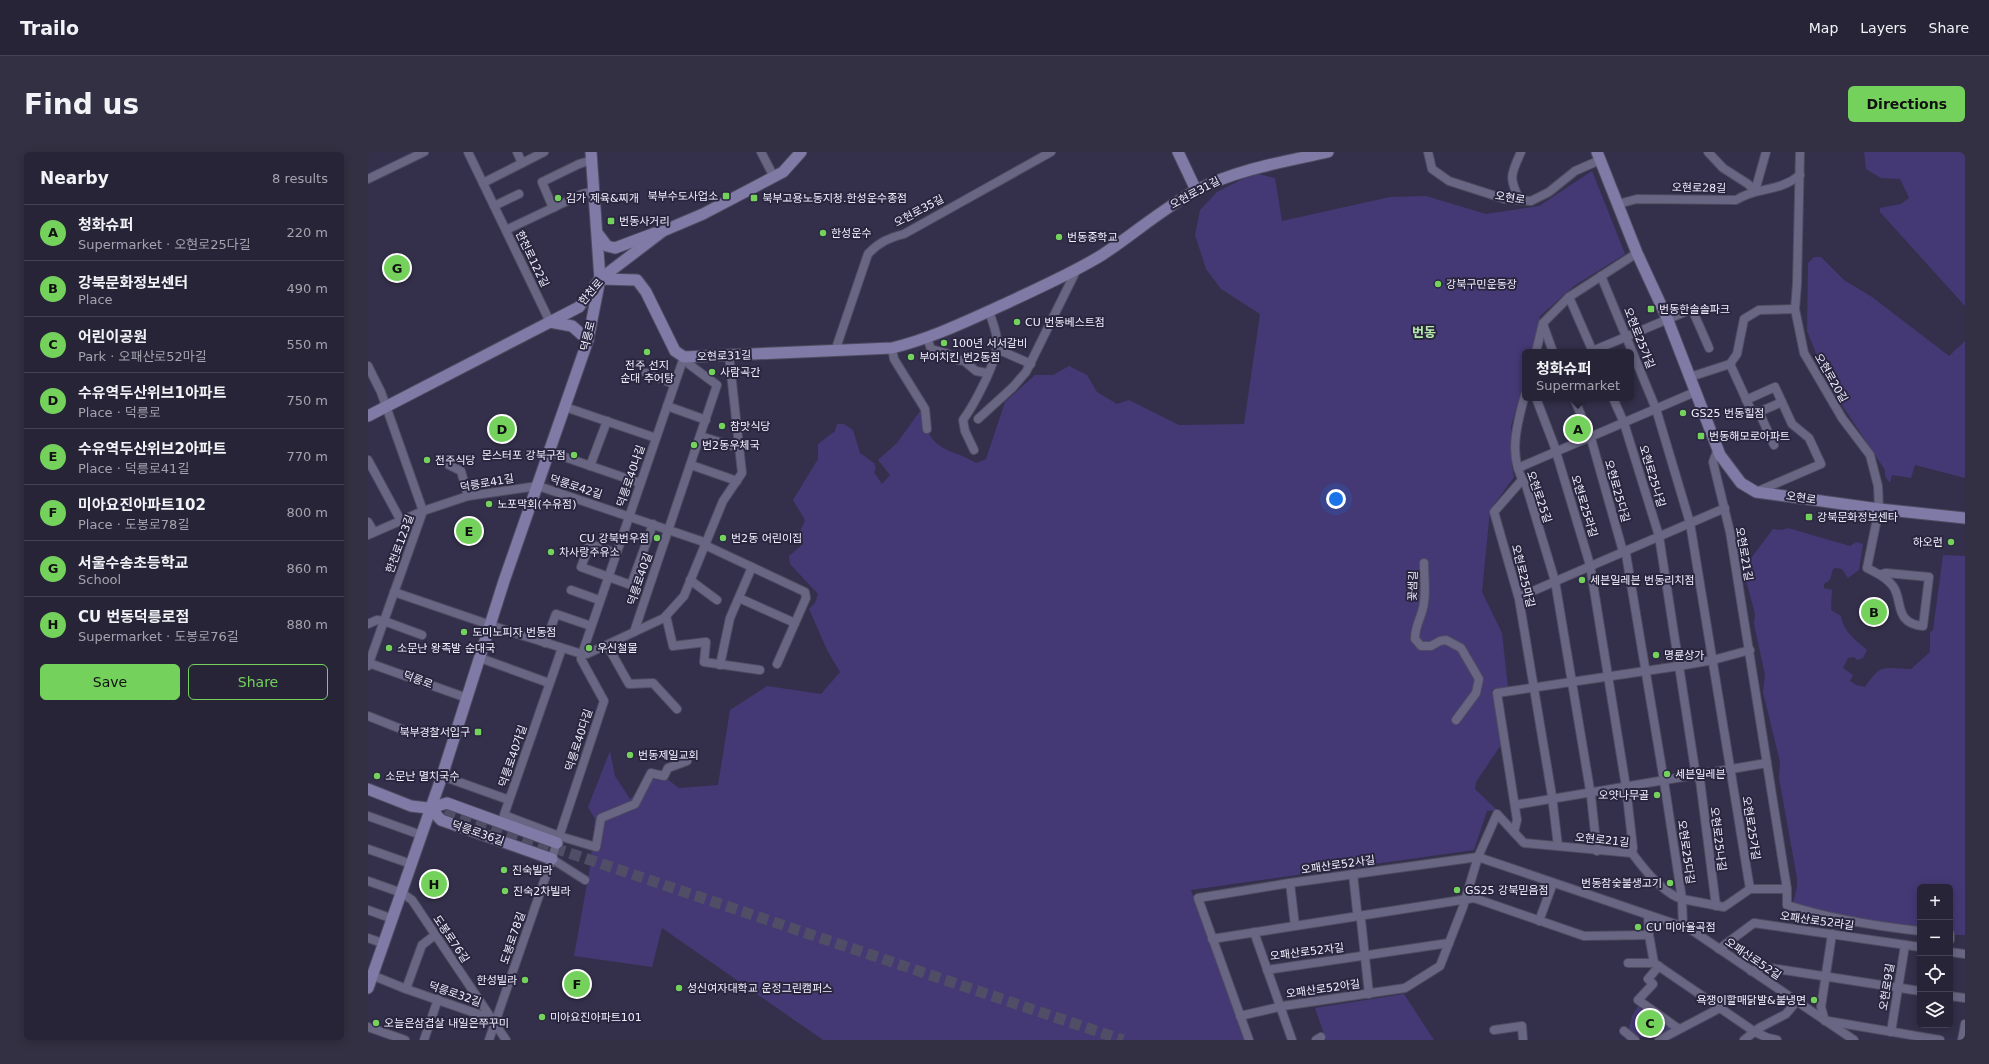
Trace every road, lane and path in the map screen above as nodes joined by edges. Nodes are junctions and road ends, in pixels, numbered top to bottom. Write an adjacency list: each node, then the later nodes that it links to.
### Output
1 (424, 152): 20 (street)
2 (468, 152): 21 (street, 한천로122길)
3 (517, 152): 17 (street)
4 (542, 152): 17 (street)
5 (761, 152): 19 (street)
6 (801, 152): 19 (street, 한천로)
7 (1051, 152): 54 (street, 오현로35길)
8 (1178, 152): 22 (street)
9 (1328, 152): 22 (street, 오현로31길)
10 (1428, 152): 26 (street, 오현로)
11 (1522, 152): 26 (street)
12 (1708, 152): 24 (street)
13 (1766, 152): 24 (street)
14 (1800, 152): 18 (street, 오현로20길)
15 (592, 156): 23 (street, 덕릉로); 29 (street, 덕릉로)
16 (1598, 156): 26 (street, 오현로); 27 (street, 오현로)
17 (522, 163): 21 (street)
18 (1800, 175): 24 (street, 오현로28길); 38 (street, 오현로20길)
19 (774, 177): 31 (street, 한천로)
20 (368, 179)
21 (483, 183): 28 (street, 한천로122길)
22 (1196, 190): 34 (street, 오현로31길)
23 (594, 191): 29 (street); 32 (street, 덕릉로)
24 (1756, 191): 27 (street, 오현로28길)
25 (519, 194): 28 (street)
26 (1520, 200)
27 (1618, 204): 33 (street, 오현로)
28 (494, 206): 30 (street, 한천로122길)
29 (553, 208): 30 (street)
30 (506, 230): 41 (street, 한천로122길)
31 (663, 231): 32 (street); 36 (street, 한천로)
32 (597, 233): 36 (street, 덕릉로)
33 (1637, 253): 35 (street); 40 (street, 오현로)
34 (1078, 268): 39 (street, 오현로31길); 58 (street)
35 (1601, 276): 37 (street); 43 (street, 오현로25가길)
36 (600, 280): 41 (street, 한천로); 45 (street, 덕릉로); 57 (street, 오현로31길)
37 (1569, 297): 42 (street); 51 (street)
38 (1795, 309): 59 (street); 104 (street, 오현로20길)
39 (989, 311): 44 (street, 오현로31길); 48 (street)
40 (1667, 318): 43 (street); 47 (street); 63 (street, 오현로)
41 (550, 322): 45 (street); 72 (street, 한천로)
42 (1543, 323): 49 (street); 50 (street)
43 (1626, 336): 52 (street); 53 (street, 오현로25가길)
44 (927, 338): 46 (street, 오현로31길); 62 (street)
45 (588, 340): 74 (street, 덕릉로)
46 (892, 348): 54 (street, 오현로31길); 82 (street)
47 (1709, 348)
48 (997, 349): 58 (street); 62 (street)
49 (1537, 349)
50 (1552, 349)
51 (1591, 349)
52 (1598, 349)
53 (1631, 349)
54 (836, 351): 55 (street, 오현로31길)
55 (729, 355): 57 (street, 오현로31길); 87 (street)
56 (1634, 355): 75 (street, 오현로25가길)
57 (684, 357): 64 (street, 덕릉로40나길); 79 (street, 덕릉로40길)
58 (1031, 364): 78 (street)
59 (1730, 364): 63 (street); 66 (street)
60 (368, 366): 72 (street, 한천로123길)
61 (646, 373): 64 (street)
62 (987, 373): 89 (street)
63 (1690, 377): 65 (street, 오현로)
64 (674, 384): 73 (street, 덕릉로40나길)
65 (1695, 392): 75 (street); 88 (street, 오현로)
66 (1746, 400): 71 (street); 76 (street)
67 (1523, 401): 96 (street, 오현로25길)
68 (1537, 401): 91 (street, 오현로25라길)
69 (1575, 401): 85 (street, 오현로25다길)
70 (1614, 401): 81 (street, 오현로25나길)
71 (1782, 402): 76 (street); 101 (street)
72 (386, 406): 77 (street, 한천로); 105 (street, 한천로123길)
73 (667, 406): 79 (street); 84 (street, 덕릉로40나길)
74 (565, 407): 80 (street); 90 (street, 덕릉로)
75 (1656, 409): 81 (street); 110 (street, 오현로25가길)
76 (1760, 412): 86 (street)
77 (368, 416)
78 (978, 419)
79 (706, 420): 83 (street, 덕릉로40길)
80 (607, 421): 84 (street); 95 (street)
81 (1624, 423): 85 (street); 114 (street, 오현로25나길)
82 (927, 429)
83 (700, 436): 87 (street); 94 (street, 덕릉로40길)
84 (656, 438): 99 (street, 덕릉로40나길)
85 (1590, 438): 91 (street); 116 (street, 오현로25다길)
86 (1774, 445)
87 (739, 448): 98 (street)
88 (1718, 449): 101 (street, 오현로); 103 (street, 오현로21길)
89 (974, 450)
90 (550, 452): 95 (street); 100 (street, 덕릉로)
91 (1556, 452): 96 (street); 119 (street, 오현로25라길)
92 (444, 459): 102 (street)
93 (368, 460): 108 (street)
94 (691, 465): 98 (street); 112 (street, 덕릉로40길)
95 (590, 466): 99 (street)
96 (1518, 468): 97 (street, 오현로25길)
97 (1522, 480): 124 (street, 오현로25길); 127 (street, 오현로25마길)
98 (737, 481): 115 (street)
99 (640, 483): 106 (street, 덕릉로40나길)
100 (538, 486): 102 (street, 덕릉로41길); 106 (street, 덕릉로42길); 135 (street, 덕릉로)
101 (1756, 492): 104 (street, 오현로)
102 (468, 496): 105 (street, 덕릉로41길)
103 (1724, 508): 110 (street); 142 (street, 오현로21길)
104 (1879, 509): 107 (street, 오현로); 121 (street, 오현로20길)
105 (424, 511): 108 (street, 덕릉로41길); 126 (street, 한천로123길)
106 (628, 516): 111 (street, 덕릉로42길); 117 (street, 덕릉로40나길)
107 (1965, 518)
108 (401, 521): 113 (street, 덕릉로41길)
109 (368, 522): 113 (street, 덕릉로41길)
110 (1690, 523): 114 (street); 145 (street, 오현로25가길)
111 (653, 524): 112 (street, 덕릉로42길); 122 (street)
112 (669, 529): 115 (street, 덕릉로42길); 137 (street, 덕릉로40길)
113 (371, 534)
114 (1659, 536): 116 (street); 149 (street, 오현로25나길)
115 (705, 544): 120 (street, 덕릉로42길); 123 (street)
116 (1623, 551): 119 (street); 151 (street, 오현로25다길)
117 (616, 553): 122 (street, 덕릉로40나길); 122 (street)
118 (1424, 563): 159 (street, 꽃샘길)
119 (1590, 566): 124 (street); 152 (street, 오현로25라길)
120 (752, 567): 128 (street); 133 (street, 덕릉로42길)
121 (1882, 574): 121 (street)
122 (608, 576): 129 (street, 덕릉로40나길)
123 (690, 580): 130 (street); 131 (street)
124 (1555, 581): 127 (street); 153 (street, 오현로25길)
125 (571, 590): 129 (street)
126 (394, 592): 132 (street, 한천로123길); 135 (street)
127 (1519, 597): 155 (street, 오현로25마길)
128 (739, 598): 133 (street); 148 (street)
129 (600, 600): 136 (street, 덕릉로40나길)
130 (717, 600)
131 (666, 616): 137 (street); 148 (street)
132 (384, 621): 134 (street); 138 (street); 147 (street, 한천로123길)
133 (795, 623): 146 (street, 덕릉로42길)
134 (368, 624)
135 (491, 625): 139 (street); 144 (street, 덕릉로)
136 (590, 626): 139 (street); 143 (street, 덕릉로40나길)
137 (634, 632): 140 (street)
138 (422, 635)
139 (545, 643): 141 (street)
140 (607, 645): 143 (street); 157 (street)
141 (562, 648): 143 (street); 154 (street, 덕릉로40가길)
142 (1750, 650): 145 (street); 162 (street, 오현로21길)
143 (582, 654): 178 (street, 덕릉로40다길)
144 (480, 658): 154 (street); 156 (street, 덕릉로)
145 (1713, 660): 149 (street); 163 (street, 오현로25가길)
146 (777, 664)
147 (369, 665): 156 (street, 덕릉로)
148 (720, 665): 150 (street)
149 (1679, 666): 151 (street); 165 (street, 오현로25나길)
150 (760, 670)
151 (1646, 671): 152 (street); 166 (street, 오현로25다길)
152 (1607, 676): 153 (street); 167 (street, 오현로25라길)
153 (1572, 682): 155 (street); 169 (street, 오현로25길)
154 (549, 683): 171 (street, 덕릉로40가길)
155 (1534, 688): 170 (street, 오현로25마길); 172 (street)
156 (467, 698): 164 (street, 덕릉로)
157 (677, 709)
158 (368, 716): 160 (street)
159 (1456, 720)
160 (401, 729)
161 (687, 761): 178 (street)
162 (1768, 763): 163 (street); 192 (street, 오현로21길)
163 (1731, 770): 165 (street); 191 (street, 오현로25가길)
164 (442, 776): 171 (street); 173 (street, 덕릉로)
165 (1696, 776): 166 (street); 197 (street, 오현로25나길)
166 (1664, 781): 167 (street); 195 (street, 오현로25다길)
167 (1626, 787): 169 (street); 182 (street, 오현로25라길)
168 (368, 790): 173 (street)
169 (1590, 792): 170 (street); 181 (street, 오현로25길)
170 (1553, 799): 172 (street); 179 (street, 오현로25마길)
171 (509, 800): 178 (street, 덕릉로40가길)
172 (1515, 805): 176 (street)
173 (430, 808): 174 (street); 177 (street, 덕릉로); 178 (street, 덕릉로36길); 184 (street, 덕릉로36길)
174 (445, 811)
175 (368, 816): 177 (street)
176 (1514, 832): 179 (street, 오현로21길); 183 (street, 오현로21길)
177 (421, 835): 185 (street, 덕릉로)
178 (558, 839): 184 (street, 도봉로78길)
179 (1558, 846): 181 (street, 오현로21길)
180 (368, 849): 185 (street)
181 (1598, 851): 182 (street, 오현로21길)
182 (1632, 853): 195 (street, 오현로21길)
183 (1478, 857): 186 (street, 오패산로52사길); 190 (street, 오패산로52길); 194 (street)
184 (552, 859): 187 (street, 덕릉로36길); 239 (street, 도봉로78길)
185 (411, 864): 193 (street, 덕릉로)
186 (1353, 874): 189 (street, 오패산로52사길); 199 (street)
187 (585, 880)
188 (368, 881): 193 (street)
189 (1290, 883): 203 (street); 211 (street, 오패산로52사길)
190 (1553, 883): 200 (street, 오패산로52길); 202 (street)
191 (1750, 889): 192 (street); 197 (street, 오현로21길)
192 (1787, 889): 196 (street, 오현로21길)
193 (402, 893): 201 (street, 덕릉로); 208 (street, 도봉로76길)
194 (1465, 898): 199 (street); 202 (street); 213 (street, 오패산로52아길)
195 (1682, 899): 197 (street, 오현로21길); 204 (street, 오현로25다길)
196 (1787, 905): 205 (street, 오패산로52라길)
197 (1716, 906)
198 (368, 910): 201 (street)
199 (1359, 915): 203 (street); 219 (street)
200 (1648, 915): 204 (street, 오패산로52길); 209 (street)
201 (393, 919): 212 (street, 덕릉로)
202 (1539, 921): 209 (street)
203 (1295, 926): 206 (street)
204 (1684, 927): 216 (street, 오패산로52길)
205 (1917, 931)
206 (1254, 932): 211 (street); 222 (street, 오패산로52자길)
207 (1832, 934): 214 (street, 오패산로52라길); 216 (street, 오패산로52라길); 225 (street)
208 (436, 935): 228 (street); 239 (street, 도봉로76길)
209 (1649, 935): 221 (street)
210 (368, 938): 212 (street)
211 (1212, 939): 237 (street, 오패산로52사길)
212 (385, 944): 224 (street, 덕릉로)
213 (1449, 944): 219 (street, 오패산로52자길); 230 (street, 오패산로52아길)
214 (1905, 945): 215 (street, 오패산로52라길); 227 (street, 오현로9길)
215 (1917, 947)
216 (1719, 949): 223 (street, 오패산로52길)
217 (1953, 952): 218 (street)
218 (1965, 954)
219 (1365, 956): 222 (street, 오패산로52자길); 230 (street, 오패산로52아길)
220 (1628, 963): 221 (street)
221 (1657, 965): 236 (street); 242 (street)
222 (1267, 970): 235 (street, 오패산로52아길)
223 (1751, 971): 225 (street); 234 (street, 오패산로52길)
224 (370, 975): 226 (street, 덕릉로); 228 (street, 덕릉로32길)
225 (1827, 977): 227 (street); 238 (street)
226 (368, 988)
227 (1898, 988): 229 (street); 246 (street, 오현로9길)
228 (406, 989): 233 (street, 덕릉로32길)
229 (1917, 991)
230 (1369, 994): 235 (street, 오패산로52아길)
231 (1953, 996): 232 (street)
232 (1965, 998)
233 (438, 999): 239 (street, 덕릉로32길); 248 (street)
234 (1796, 1002): 238 (street, 오패산로52길); 245 (street)
235 (1280, 1007): 237 (street, 오패산로52아길); 252 (street, 오패산로52아길)
236 (1720, 1008): 242 (street); 245 (street)
237 (1240, 1016): 251 (street, 오패산로52사길)
238 (1825, 1021): 246 (street); 258 (street, 오패산로52길)
239 (494, 1024): 249 (street, 도봉로78길); 250 (street, 도봉로76길)
240 (1965, 1024): 260 (street)
241 (368, 1027): 247 (street)
242 (1679, 1029): 255 (street)
243 (1494, 1030): 253 (street)
244 (1624, 1031): 254 (street)
245 (1755, 1032): 256 (street); 257 (street)
246 (1890, 1032): 259 (street)
247 (405, 1040)
248 (424, 1040)
249 (489, 1040)
250 (506, 1040)
251 (1249, 1040)
252 (1292, 1040)
253 (1523, 1040)
254 (1635, 1040)
255 (1659, 1040)
256 (1744, 1040)
257 (1777, 1040)
258 (1854, 1040)
259 (1940, 1040)
260 (1962, 1040)

